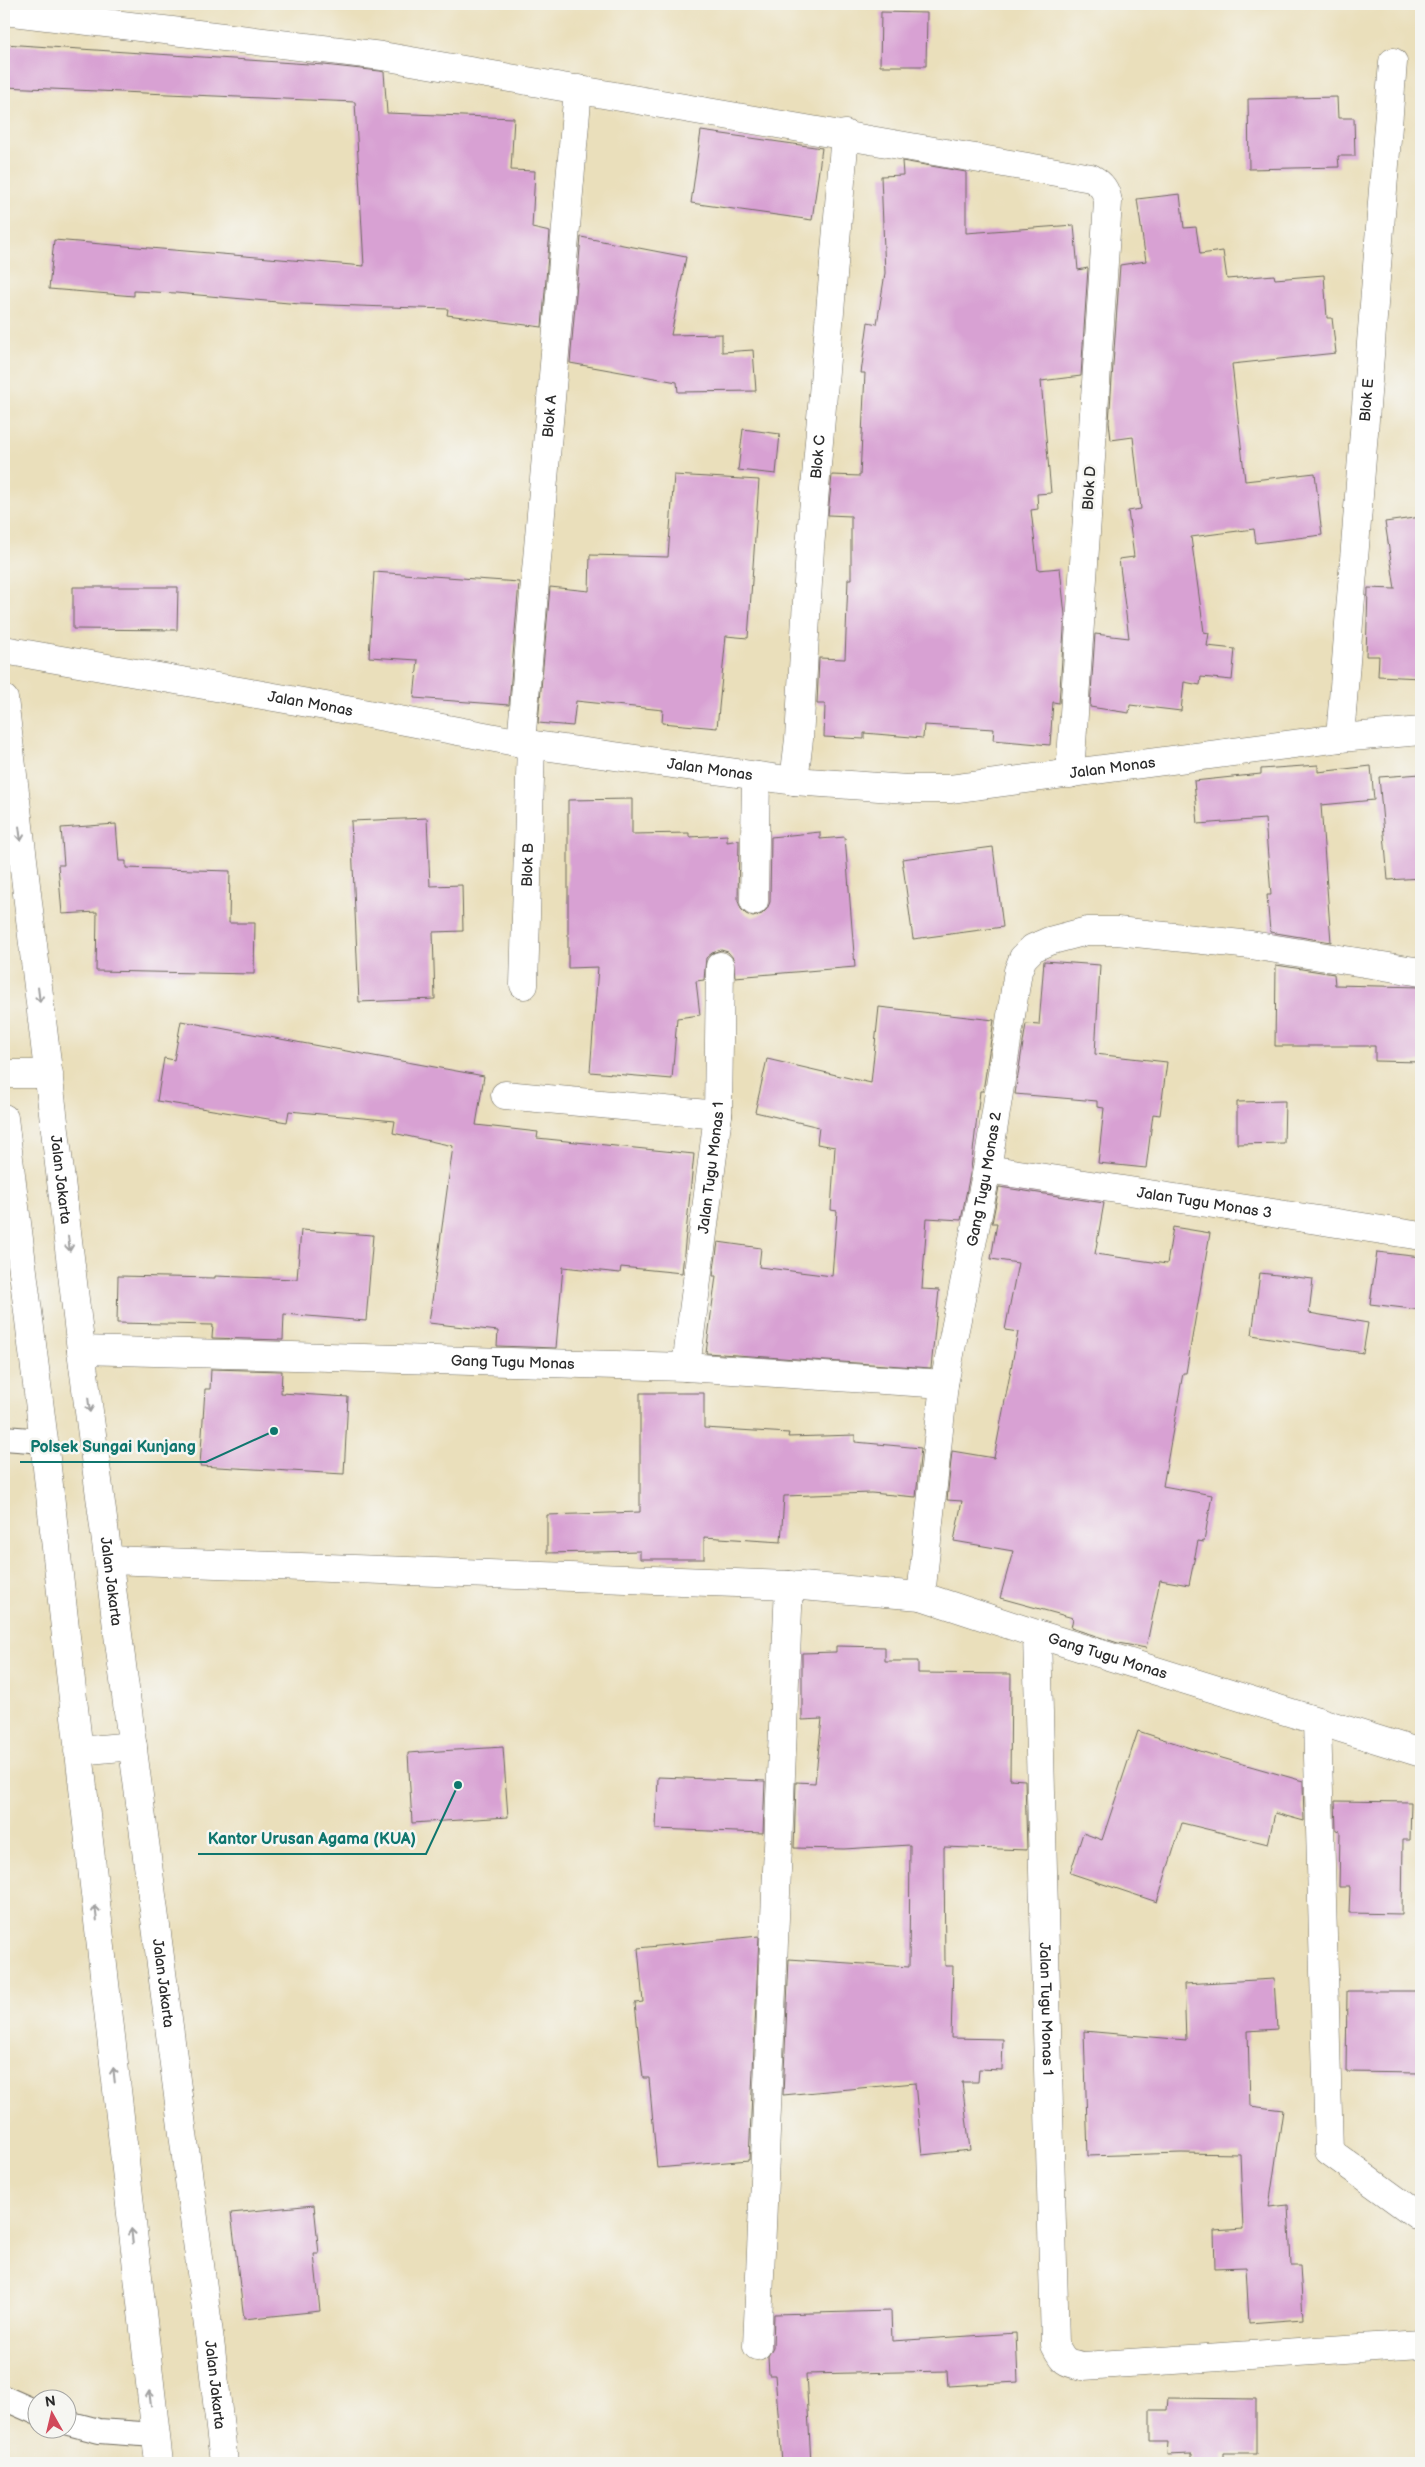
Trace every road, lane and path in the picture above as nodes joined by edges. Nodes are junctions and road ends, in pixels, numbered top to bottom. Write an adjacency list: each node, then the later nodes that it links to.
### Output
1 (4, 10): 3 (street)
2 (1393, 62): 8 (street, Blok E)
3 (578, 89): 4 (street); 9 (street, Blok A)
4 (845, 134): 10 (street, Blok D); 12 (street, Blok C)
5 (4, 650): 9 (street, Jalan Monas)
6 (4, 699): 18 (street, Jalan Jakarta, one-way to 18)
7 (1421, 731): 8 (street, Jalan Monas)
8 (1340, 738): 10 (street, Jalan Monas)
9 (526, 744): 11 (street, Jalan Monas); 16 (street, Blok B)
10 (1070, 774): 12 (street, Jalan Monas)
11 (756, 776): 12 (street, Jalan Monas); 13 (street)
12 (794, 781)
13 (754, 901)
14 (720, 966): 20 (street, Jalan Tugu Monas 1)
15 (1421, 972): 22 (street, Gang Tugu Monas 2)
16 (524, 985)
17 (4, 1074): 18 (street)
18 (49, 1074): 25 (street, Jalan Jakarta, one-way to 25)
19 (505, 1095): 20 (street)
20 (718, 1115): 26 (street, Jalan Tugu Monas 1)
21 (4, 1118): 24 (street)
22 (988, 1169): 23 (street, Jalan Tugu Monas 3); 27 (street, Gang Tugu Monas 2)
23 (1421, 1236)
24 (12, 1246): 29 (street)
25 (82, 1350): 26 (street, Gang Tugu Monas); 30 (street, Jalan Jakarta, one-way to 30)
26 (686, 1367): 27 (street, Gang Tugu Monas)
27 (944, 1384): 32 (street, Gang Tugu Monas 2)
28 (4, 1438): 29 (lane)
29 (44, 1441): 36 (street)
30 (109, 1560): 31 (street, Gang Tugu Monas); 35 (street, Jalan Jakarta)
31 (789, 1584): 32 (street, Gang Tugu Monas); 40 (street)
32 (921, 1596): 33 (street, Gang Tugu Monas)
33 (1037, 1634): 34 (street, Gang Tugu Monas); 39 (street, Jalan Tugu Monas 1)
34 (1317, 1721): 37 (street, Gang Tugu Monas); 38 (street)
35 (133, 1746): 36 (street); 46 (street, Jalan Jakarta)
36 (78, 1751): 44 (street, one-way to 36)
37 (1421, 1753)
38 (1421, 2218)
39 (1421, 2344)
40 (757, 2346)
41 (4, 2398): 42 (lane)
42 (28, 2409)
43 (78, 2426): 44 (lane)
44 (155, 2435): 45 (street)
45 (159, 2463)
46 (224, 2463)

